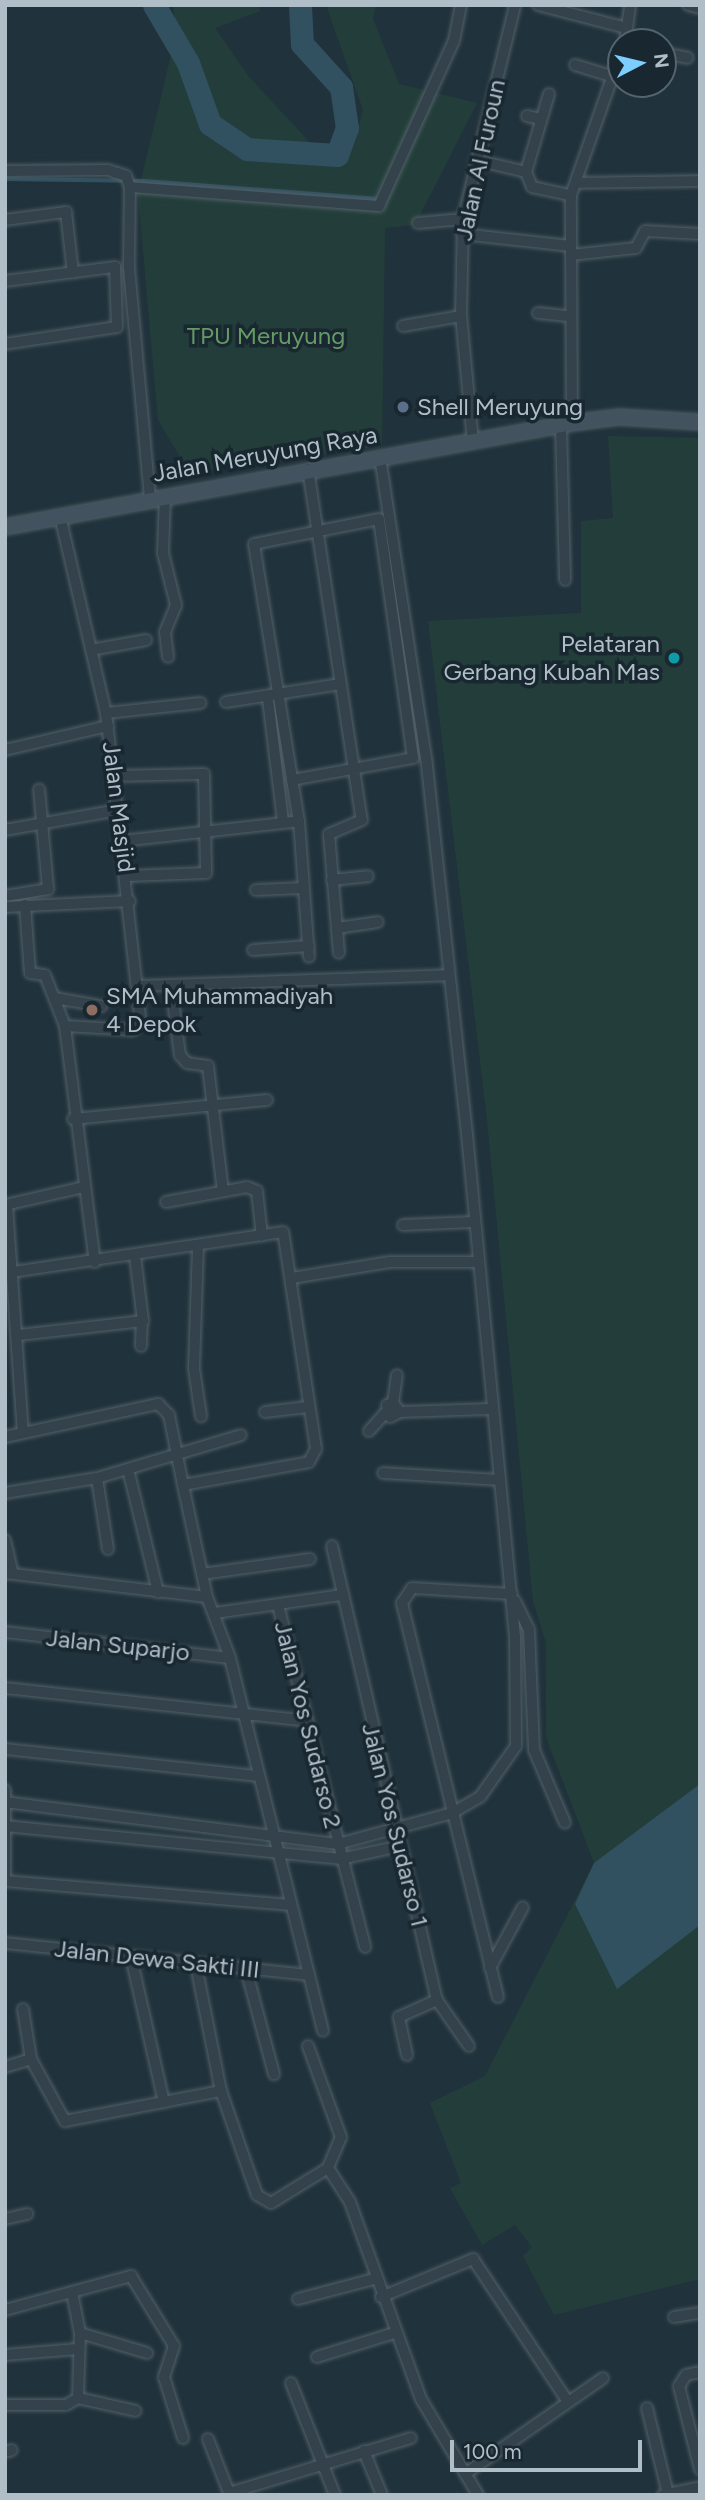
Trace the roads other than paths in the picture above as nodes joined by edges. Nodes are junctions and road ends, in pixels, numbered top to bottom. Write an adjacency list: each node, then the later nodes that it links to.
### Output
1 (461, 5): 21 (street)
2 (516, 5): 17 (street, Jalan Al Furoun)
3 (538, 5): 7 (street)
4 (630, 5): 8 (street)
5 (688, 5): 6 (street)
6 (700, 8)
7 (567, 10): 8 (street)
8 (627, 28)
9 (677, 56): 10 (street)
10 (688, 58)
11 (575, 65): 12 (street)
12 (607, 75)
13 (607, 88): 22 (street)
14 (549, 94): 16 (street)
15 (527, 116): 16 (street)
16 (541, 119): 19 (street)
17 (476, 160): 19 (street); 24 (street, Jalan Al Furoun)
18 (5, 171): 21 (street)
19 (526, 172): 23 (street)
20 (699, 181): 22 (street)
21 (129, 182): 43 (street)
22 (576, 183): 23 (street)
23 (571, 195): 29 (street)
24 (463, 219): 26 (street); 27 (street, Jalan Al Furoun)
25 (5, 220): 30 (street)
26 (418, 223)
27 (462, 234): 29 (street); 33 (street, Jalan Al Furoun)
28 (700, 234): 29 (street)
29 (570, 250): 34 (street)
30 (74, 274): 31 (street); 36 (street)
31 (5, 281)
32 (538, 313): 34 (street)
33 (461, 316): 35 (street); 39 (street, Jalan Al Furoun)
34 (568, 316): 38 (street)
35 (403, 326)
36 (5, 344)
37 (700, 422): 38 (main road, Jalan Meruyung Raya)
38 (566, 424): 39 (main road, Jalan Meruyung Raya); 47 (street)
39 (473, 442): 40 (main road, Jalan Meruyung Raya)
40 (380, 456): 41 (main road, Jalan Meruyung Raya); 85 (street)
41 (308, 469): 42 (main road, Jalan Meruyung Raya); 46 (street)
42 (166, 496): 43 (main road, Jalan Meruyung Raya); 50 (street)
43 (150, 498): 44 (main road, Jalan Meruyung Raya)
44 (60, 516): 45 (main road, Jalan Meruyung Raya); 49 (street, Jalan Masjid)
45 (5, 527)
46 (317, 527): 51 (street); 52 (street); 59 (street)
47 (565, 580)
48 (146, 640): 49 (street)
49 (96, 649): 56 (street, Jalan Masjid)
50 (168, 657)
51 (341, 684): 52 (street); 59 (street)
52 (280, 697): 53 (street); 61 (street)
53 (268, 699): 54 (street); 65 (street)
54 (226, 702)
55 (200, 703): 56 (street)
56 (106, 713): 57 (street, Jalan Masjid)
57 (108, 726): 58 (street); 60 (street, Jalan Masjid)
58 (5, 750)
59 (352, 769): 61 (street); 72 (street)
60 (114, 776): 63 (street, Jalan Masjid); 68 (street)
61 (292, 780): 64 (street)
62 (39, 789): 66 (street)
63 (118, 810): 66 (street); 69 (street, Jalan Masjid)
64 (299, 821): 65 (street); 73 (street)
65 (282, 822): 68 (street)
66 (43, 825): 67 (street); 75 (street)
67 (5, 830)
68 (208, 832): 69 (street); 70 (street)
69 (122, 841): 70 (street, Jalan Masjid)
70 (128, 876): 76 (street, Jalan Masjid)
71 (368, 876): 72 (street)
72 (332, 880): 80 (street)
73 (303, 888): 74 (street); 81 (street)
74 (256, 890)
75 (5, 896)
76 (130, 901): 77 (street); 87 (street, Jalan Masjid)
77 (25, 905): 78 (street); 88 (street)
78 (5, 907)
79 (378, 922): 80 (street)
80 (337, 928): 83 (street)
81 (309, 946): 82 (street); 84 (street)
82 (253, 950)
83 (339, 953)
84 (309, 957)
85 (447, 975): 86 (street); 98 (street)
86 (171, 985): 87 (street); 92 (street)
87 (139, 986): 90 (street, Jalan Masjid)
88 (55, 998): 89 (street); 90 (street)
89 (101, 1006)
90 (65, 1026): 93 (street)
91 (267, 1100): 92 (street)
92 (211, 1104): 93 (street); 95 (street)
93 (73, 1119): 94 (street)
94 (84, 1187): 97 (street); 103 (street)
95 (223, 1191): 96 (street); 100 (street)
96 (166, 1202)
97 (6, 1205): 105 (street)
98 (473, 1222): 99 (street); 104 (street)
99 (403, 1226)
100 (262, 1236): 101 (street); 106 (street)
101 (198, 1247): 102 (street); 117 (street)
102 (135, 1256): 103 (street); 107 (street)
103 (95, 1262): 105 (street)
104 (476, 1262): 106 (street); 113 (street)
105 (13, 1272): 108 (street)
106 (292, 1278): 112 (street)
107 (142, 1322): 108 (street); 109 (street)
108 (19, 1335): 118 (street)
109 (141, 1346)
110 (397, 1375): 111 (street)
111 (393, 1403): 115 (street); 116 (street)
112 (308, 1407): 114 (street); 127 (street)
113 (490, 1409): 116 (street); 126 (street)
114 (265, 1412)
115 (386, 1412): 116 (street); 119 (street)
116 (400, 1412)
117 (201, 1416)
118 (23, 1431): 121 (street); 122 (street)
119 (369, 1431)
120 (241, 1435): 122 (street)
121 (5, 1437)
122 (175, 1455): 123 (street); 127 (street)
123 (128, 1469): 125 (street); 135 (street)
124 (383, 1473): 126 (street)
125 (97, 1478): 128 (street); 131 (street)
126 (500, 1480): 136 (street)
127 (183, 1485): 134 (street)
128 (5, 1493)
129 (5, 1539): 133 (street)
130 (332, 1546): 137 (street, Jalan Yos Sudarso 1)
131 (108, 1549)
132 (310, 1559): 134 (street)
133 (9, 1574): 135 (street)
134 (202, 1574): 138 (street)
135 (158, 1592): 138 (street)
136 (512, 1594): 150 (street); 150 (street); 151 (street)
137 (341, 1595): 139 (street); 153 (street, Jalan Yos Sudarso 1)
138 (206, 1597): 140 (street)
139 (278, 1605): 140 (street); 145 (street, Jalan Yos Sudarso 2)
140 (215, 1613): 142 (street)
141 (5, 1632): 142 (street, Jalan Suparjo)
142 (230, 1658): 144 (street)
143 (5, 1688): 144 (street)
144 (244, 1715): 145 (street); 147 (street)
145 (307, 1721): 155 (street, Jalan Yos Sudarso 2)
146 (5, 1749): 147 (street)
147 (257, 1776): 154 (street)
148 (5, 1790): 149 (street)
149 (7, 1802): 152 (street); 154 (street)
150 (452, 1813): 153 (street); 166 (street)
151 (565, 1823)
152 (7, 1826): 157 (street); 159 (street)
153 (394, 1830): 155 (street); 156 (street, Jalan Yos Sudarso 1)
154 (273, 1835): 155 (street); 157 (street)
155 (338, 1844): 158 (street, Jalan Yos Sudarso 2)
156 (400, 1846): 158 (street); 170 (street, Jalan Yos Sudarso 1)
157 (278, 1855): 158 (street); 160 (street)
158 (340, 1860): 163 (street, Jalan Yos Sudarso 2)
159 (5, 1880): 160 (street)
160 (288, 1905): 168 (street)
161 (523, 1907): 166 (street)
162 (5, 1943): 164 (street, Jalan Dewa Sakti III)
163 (365, 1947)
164 (131, 1957): 165 (street, Jalan Dewa Sakti III); 180 (street)
165 (196, 1965): 167 (street, Jalan Dewa Sakti III); 179 (street)
166 (491, 1968): 169 (street)
167 (246, 1969): 168 (street, Jalan Dewa Sakti III); 178 (street)
168 (308, 1975): 172 (street)
169 (498, 1997)
170 (437, 2000): 174 (street, Jalan Yos Sudarso 1); 175 (street)
171 (23, 2009): 176 (street)
172 (323, 2031)
173 (308, 2046): 181 (street)
174 (469, 2046)
175 (407, 2055)
176 (32, 2059): 177 (street); 180 (street)
177 (5, 2067)
178 (274, 2074)
179 (220, 2091): 180 (street); 181 (street)
180 (164, 2102)
181 (328, 2168): 184 (street)
182 (27, 2214): 183 (street)
183 (5, 2219)
184 (374, 2279): 186 (street); 187 (street)
185 (72, 2291): 188 (street); 191 (street); 205 (street)
186 (379, 2294): 192 (street); 201 (street)
187 (299, 2299)
188 (5, 2310)
189 (700, 2312): 190 (street)
190 (674, 2317)
191 (80, 2333): 193 (street); 194 (street)
192 (394, 2333): 196 (street); 211 (street)
193 (78, 2349): 195 (street); 200 (street)
194 (147, 2353)
195 (5, 2355)
196 (317, 2357)
197 (700, 2372): 209 (street)
198 (604, 2378): 201 (street)
199 (291, 2383): 210 (street)
200 (78, 2398): 202 (street); 204 (street)
201 (566, 2399): 211 (street)
202 (5, 2405)
203 (647, 2408): 215 (street)
204 (136, 2412)
205 (183, 2438)
206 (411, 2438): 208 (street)
207 (208, 2439): 213 (street)
208 (364, 2451): 210 (street); 217 (street)
209 (700, 2469)
210 (321, 2470): 213 (street); 216 (street)
211 (466, 2474): 214 (street)
212 (700, 2487): 215 (street)
213 (230, 2494)
214 (481, 2494)
215 (668, 2494): 218 (street)
216 (335, 2495)
217 (382, 2495)
218 (662, 2495)

